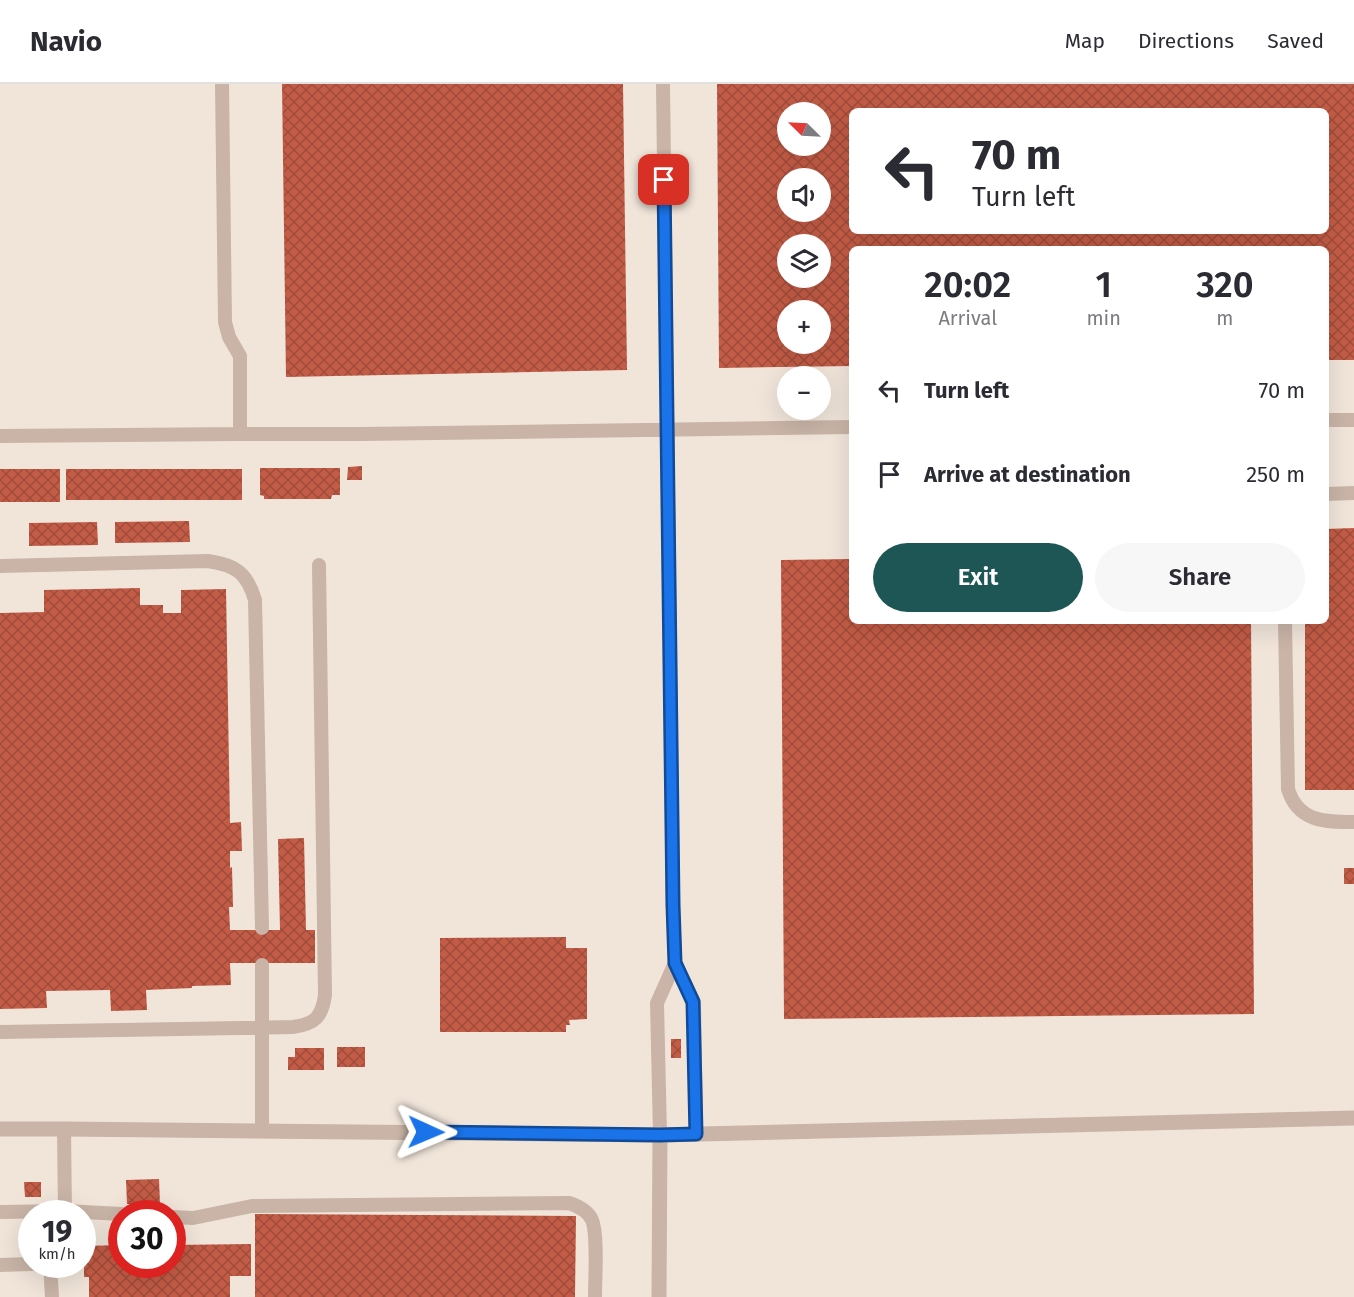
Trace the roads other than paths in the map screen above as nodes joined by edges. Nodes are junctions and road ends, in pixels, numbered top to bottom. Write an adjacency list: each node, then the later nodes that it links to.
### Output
1 (222, 84): 7 (lane)
2 (663, 84): 6 (lane)
3 (1329, 420): 4 (lane)
4 (1354, 420)
5 (849, 427): 6 (lane)
6 (667, 430): 7 (lane); 16 (lane)
7 (240, 434): 8 (lane)
8 (0, 436)
9 (1354, 493): 10 (lane)
10 (1329, 494)
11 (319, 565): 18 (lane)
12 (0, 566): 15 (lane)
13 (1285, 624): 14 (lane)
14 (1354, 822)
15 (262, 928)
16 (675, 963): 24 (lane); 25 (lane)
17 (262, 965): 18 (lane)
18 (261, 1027): 19 (lane); 23 (lane)
19 (0, 1032)
20 (1354, 1118): 24 (street)
21 (64, 1128): 22 (street); 23 (street); 26 (lane)
22 (0, 1129)
23 (262, 1131): 25 (street)
24 (696, 1134): 25 (street)
25 (660, 1135): 35 (street)
26 (65, 1200)
27 (0, 1212): 28 (lane)
28 (18, 1212)
29 (186, 1218): 34 (lane)
30 (18, 1264): 31 (lane)
31 (0, 1265)
32 (51, 1278): 33 (lane)
33 (52, 1297)
34 (595, 1297)
35 (659, 1297)

